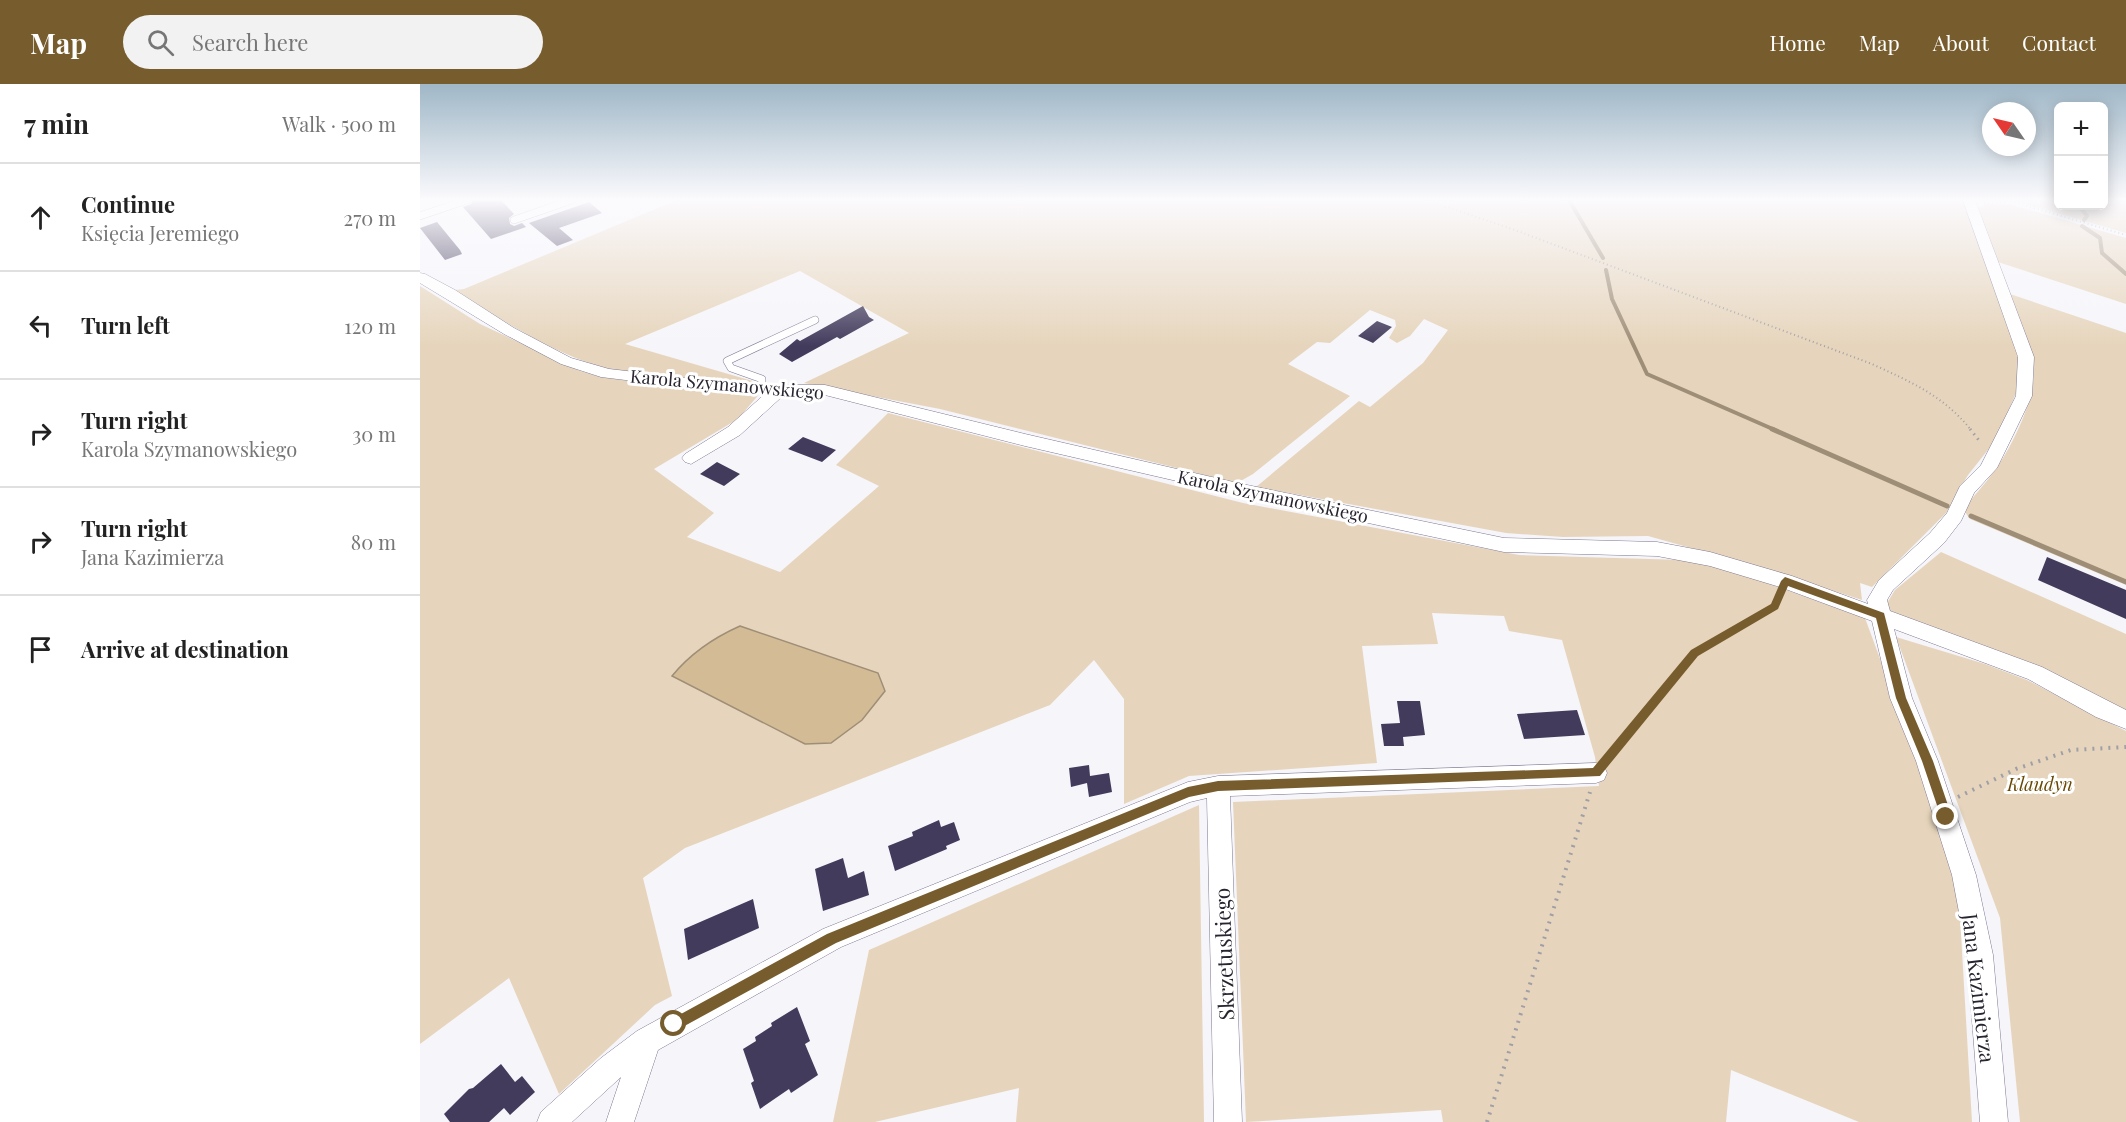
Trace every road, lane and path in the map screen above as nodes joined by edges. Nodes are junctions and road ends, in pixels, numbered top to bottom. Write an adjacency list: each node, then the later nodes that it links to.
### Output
1 (1564, 248): 8 (path)
2 (1987, 248): 8 (street)
3 (420, 277): 5 (street, Karola Szymanowskiego)
4 (815, 320): 5 (lane)
5 (762, 388): 6 (street, Karola Szymanowskiego)
6 (782, 388): 7 (street); 9 (street, Karola Szymanowskiego)
7 (691, 458)
8 (1994, 458): 10 (street)
9 (1785, 581): 10 (street, Karola Szymanowskiego); 13 (path)
10 (1881, 615): 11 (street, Karola Szymanowskiego); 15 (street, Jana Kazimierza)
11 (2126, 720)
12 (2126, 747): 15 (path)
13 (1596, 773): 14 (street); 20 (path)
14 (1218, 786): 16 (street); 19 (street, Skrzetuskiego)
15 (1946, 817): 21 (street, Jana Kazimierza)
16 (647, 1041): 17 (street); 18 (street)
17 (550, 1122)
18 (620, 1122)
19 (1228, 1122)
20 (1487, 1122)
21 (1994, 1122)

